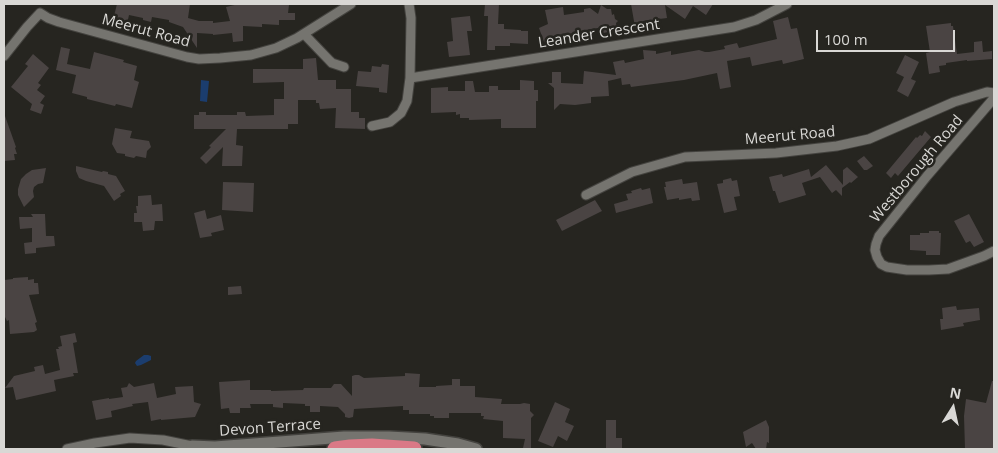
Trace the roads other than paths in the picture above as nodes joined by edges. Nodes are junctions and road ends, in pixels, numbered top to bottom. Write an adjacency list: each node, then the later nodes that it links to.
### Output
1 (351, 4): 5 (street, Meerut Road)
2 (409, 4): 8 (street)
3 (788, 4): 8 (street, Leander Crescent)
4 (38, 8): 5 (street, Meerut Road); 6 (street, Meerut Road)
5 (304, 34): 7 (street)
6 (4, 56)
7 (344, 67)
8 (410, 78): 11 (street)
9 (994, 93): 12 (street, Meerut Road)
10 (994, 98): 13 (street, Westborough Road)
11 (372, 126)
12 (586, 195)
13 (994, 251)
14 (192, 447): 15 (street, Devon Terrace); 18 (street, Devon Terrace)
15 (67, 449)
16 (334, 449): 17 (highway)
17 (414, 449)
18 (476, 449)

